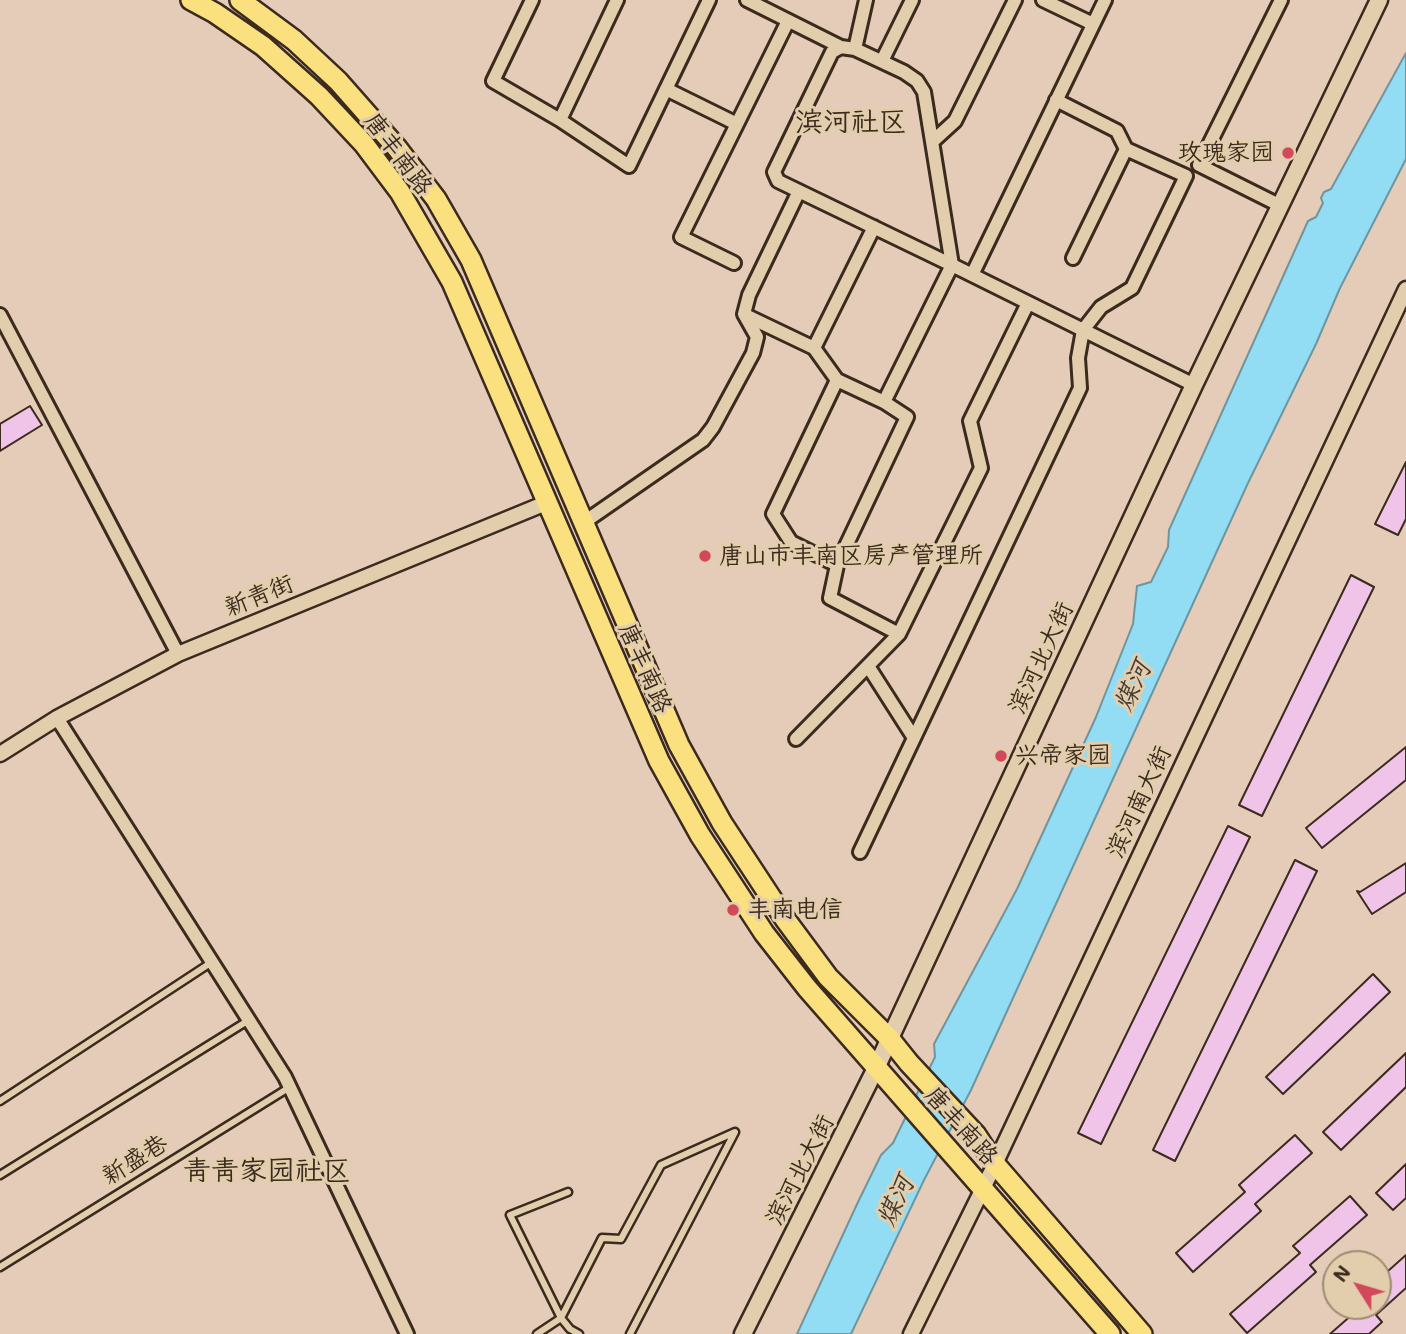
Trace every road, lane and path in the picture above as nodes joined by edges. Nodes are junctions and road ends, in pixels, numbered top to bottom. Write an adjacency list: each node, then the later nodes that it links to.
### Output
1 (191, 0): 41 (main road, 唐丰南路)
2 (531, 0): 21 (street)
3 (617, 0): 21 (street)
4 (709, 0): 19 (street)
5 (747, 0): 14 (street)
6 (866, 0): 17 (street)
7 (912, 0): 18 (street)
8 (1015, 0): 23 (street)
9 (1043, 0): 15 (street)
10 (1105, 0): 15 (street)
11 (1281, 0): 26 (street)
12 (1378, 0): 26 (main road, 滨河北大街)
13 (251, 2): 42 (main road, 唐丰南路)
14 (788, 20): 16 (street); 22 (street)
15 (1093, 24): 20 (street)
16 (841, 47): 17 (street); 25 (street)
17 (855, 49): 18 (street)
18 (882, 61): 23 (street)
19 (666, 89): 21 (street); 22 (street)
20 (1056, 100): 24 (street); 31 (street)
21 (560, 120)
22 (737, 124): 29 (street)
23 (932, 142): 30 (street)
24 (1126, 149): 28 (street); 36 (street)
25 (799, 191): 27 (street); 34 (street)
26 (1279, 205): 39 (main road, 滨河北大街)
27 (874, 228): 30 (street); 37 (street)
28 (1073, 258)
29 (734, 263)
30 (952, 265): 31 (street); 40 (street)
31 (972, 275): 33 (street)
32 (1406, 289): 58 (street, 滨河南大街)
33 (1028, 303): 36 (street); 44 (street)
34 (744, 314): 37 (street); 42 (street)
35 (0, 315): 45 (street)
36 (1083, 330): 39 (street); 48 (street)
37 (814, 348): 38 (street)
38 (837, 380): 40 (street); 43 (street)
39 (1194, 385): 54 (main road, 滨河北大街)
40 (884, 402): 43 (street)
41 (547, 503): 45 (street, 新青街); 55 (main road, 唐丰南路)
42 (583, 523): 54 (main road, 唐丰南路)
43 (837, 565): 44 (street)
44 (899, 634): 46 (street)
45 (178, 654): 47 (street, 新青街)
46 (868, 666): 48 (street); 49 (street)
47 (57, 718): 50 (street, 新青街); 52 (street)
48 (914, 738): 51 (street)
49 (796, 739)
50 (0, 754)
51 (860, 852)
52 (212, 962): 53 (street); 57 (lane)
53 (249, 1020): 56 (street); 59 (lane)
54 (890, 1038): 55 (main road, 滨河北大街); 58 (main road, 唐丰南路)
55 (877, 1066): 60 (main road, 唐丰南路); 68 (main road, 滨河北大街)
56 (290, 1086): 62 (lane, 新盛巷); 64 (street)
57 (0, 1101)
58 (995, 1164): 60 (street, 滨河南大街); 71 (main road, 唐丰南路)
59 (0, 1175)
60 (983, 1188): 69 (street, 滨河南大街); 70 (main road, 唐丰南路)
61 (568, 1192): 63 (lane)
62 (0, 1266)
63 (561, 1318): 65 (lane); 66 (lane); 67 (lane)
64 (407, 1334)
65 (537, 1334)
66 (579, 1334)
67 (630, 1334)
68 (743, 1334)
69 (911, 1334)
70 (1110, 1334)
71 (1142, 1334)

